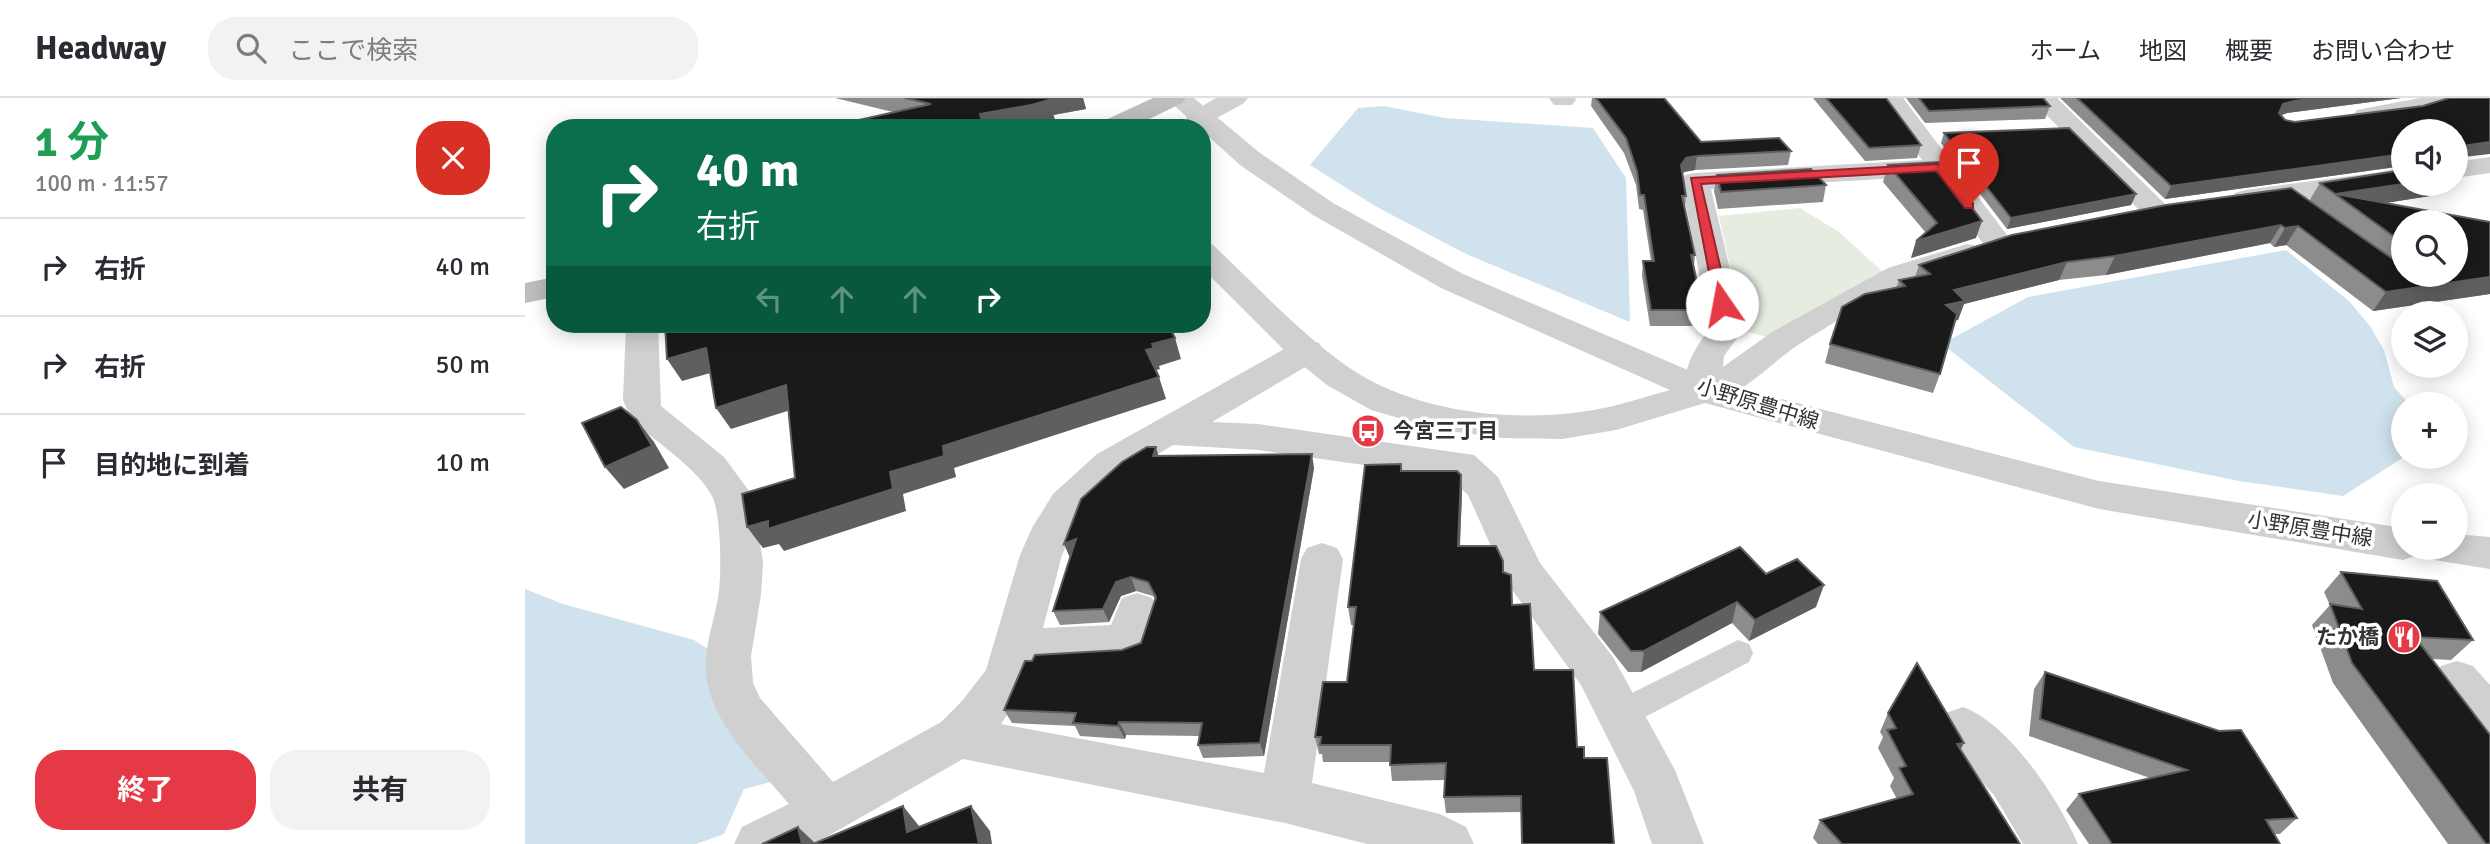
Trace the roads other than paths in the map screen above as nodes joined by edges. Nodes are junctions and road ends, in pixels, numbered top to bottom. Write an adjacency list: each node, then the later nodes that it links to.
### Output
1 (1173, 98): 8 (main road)
2 (1235, 98): 6 (street)
3 (1890, 98): 13 (street)
4 (2043, 98): 10 (street)
5 (2445, 98): 7 (street)
6 (1189, 108)
7 (2348, 113)
8 (1129, 119)
9 (1211, 126): 23 (street, 小野原豊中線)
10 (2072, 128): 11 (street); 16 (street)
11 (2033, 130)
12 (2490, 165): 14 (street)
13 (1939, 167): 23 (street); 23 (street)
14 (2468, 168)
15 (2391, 180): 16 (street)
16 (2184, 208): 17 (street)
17 (2117, 220)
18 (1211, 260): 22 (street)
19 (546, 289): 20 (main road)
20 (525, 293)
21 (642, 333): 38 (street)
22 (1307, 351): 23 (street); 24 (street)
23 (1704, 391): 25 (street, 小野原豊中線)
24 (1171, 432): 30 (street); 33 (street)
25 (2391, 542)
26 (2468, 551): 27 (street)
27 (2490, 553)
28 (1322, 559): 37 (street)
29 (1137, 610): 30 (street)
30 (1018, 648): 36 (street)
31 (1738, 653): 33 (lane)
32 (2457, 680): 34 (street)
33 (1619, 715): 41 (street)
34 (2490, 718)
35 (1963, 728): 42 (street)
36 (958, 737): 37 (street); 38 (street)
37 (1285, 800): 40 (street)
38 (827, 812): 39 (street)
39 (760, 844)
40 (1448, 844)
41 (1678, 844)
42 (2052, 844)

